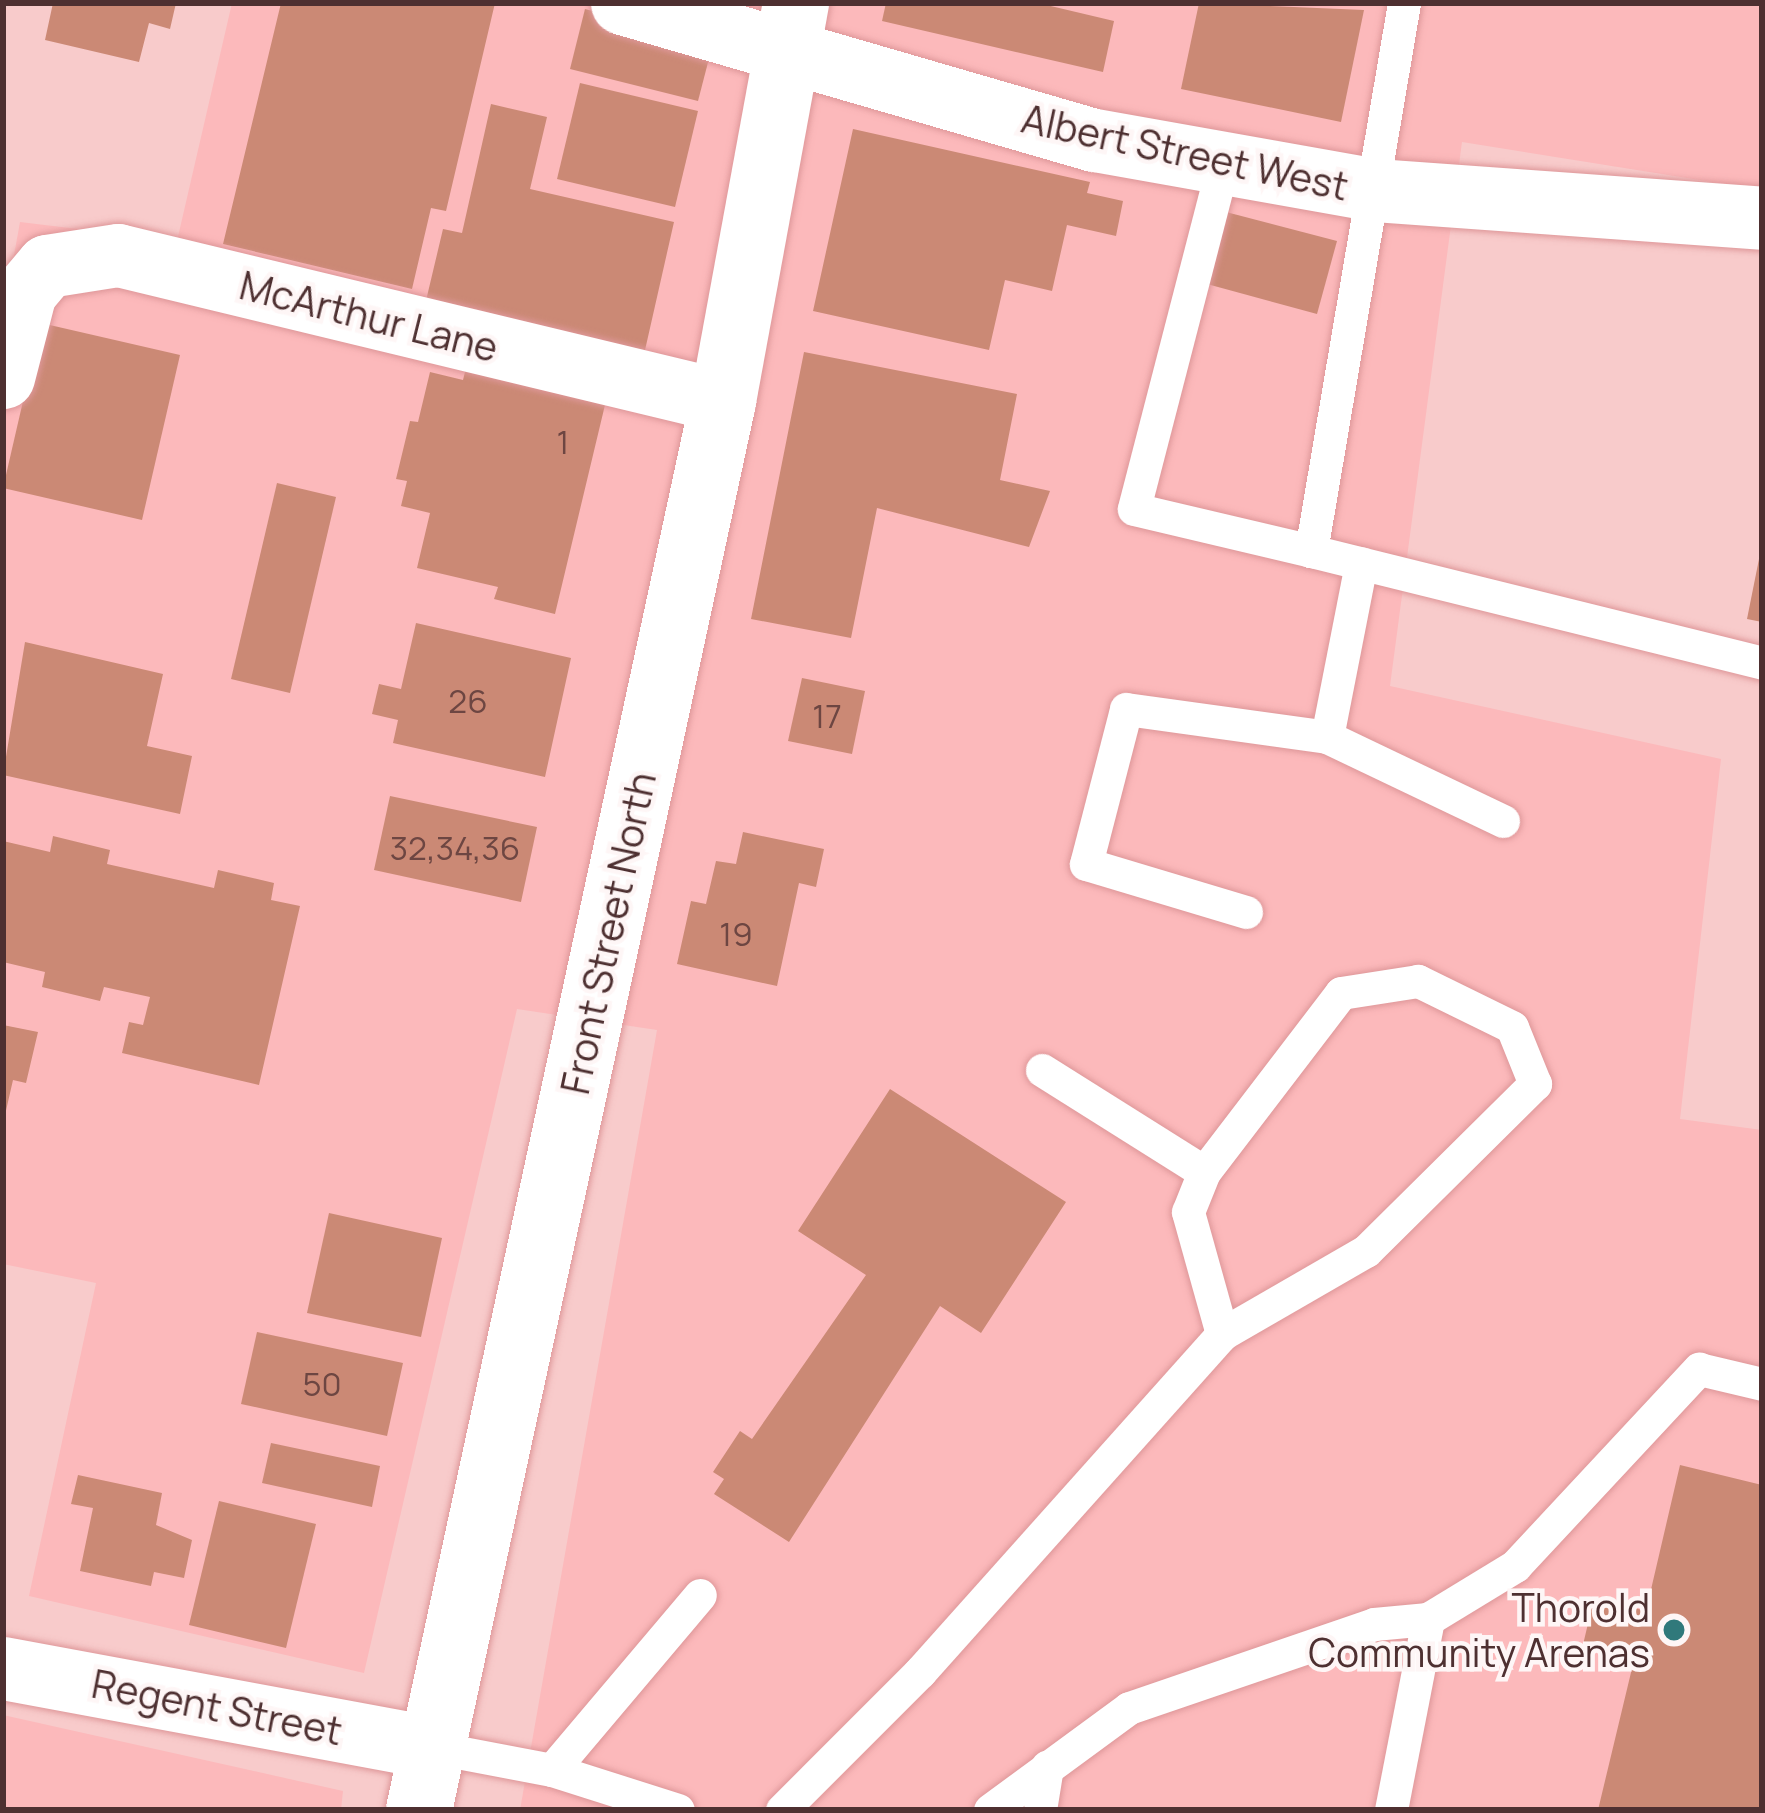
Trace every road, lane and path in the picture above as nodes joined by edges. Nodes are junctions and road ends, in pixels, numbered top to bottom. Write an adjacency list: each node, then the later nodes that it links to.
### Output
1 (622, 3): 3 (street, Albert Street West)
2 (1404, 3): 5 (lane)
3 (791, 28): 4 (street, Albert Street West); 9 (street, Front Street North)
4 (1223, 164): 5 (street, Albert Street West); 10 (lane)
5 (1375, 190): 6 (street, Albert Street West); 10 (lane)
6 (1762, 218)
7 (14, 290): 8 (street); 9 (street, McArthur Lane)
8 (3, 377)
9 (723, 401): 25 (street, Front Street North)
10 (1311, 550): 11 (lane)
11 (1361, 563): 12 (lane); 13 (lane)
12 (1762, 663)
13 (1328, 737): 14 (lane); 15 (lane)
14 (1504, 821)
15 (1246, 912)
16 (1042, 1070): 17 (lane)
17 (1204, 1172): 18 (lane); 18 (lane)
18 (1222, 1334): 27 (lane)
19 (1762, 1384): 21 (lane)
20 (700, 1595): 24 (lane)
21 (1428, 1619): 23 (lane); 30 (lane)
22 (3, 1668): 25 (street, Regent Street)
23 (1047, 1767): 28 (lane); 29 (lane)
24 (552, 1770): 25 (lane); 26 (lane)
25 (425, 1779)
26 (678, 1810)
27 (782, 1810)
28 (990, 1810)
29 (1040, 1810)
30 (1391, 1810)

